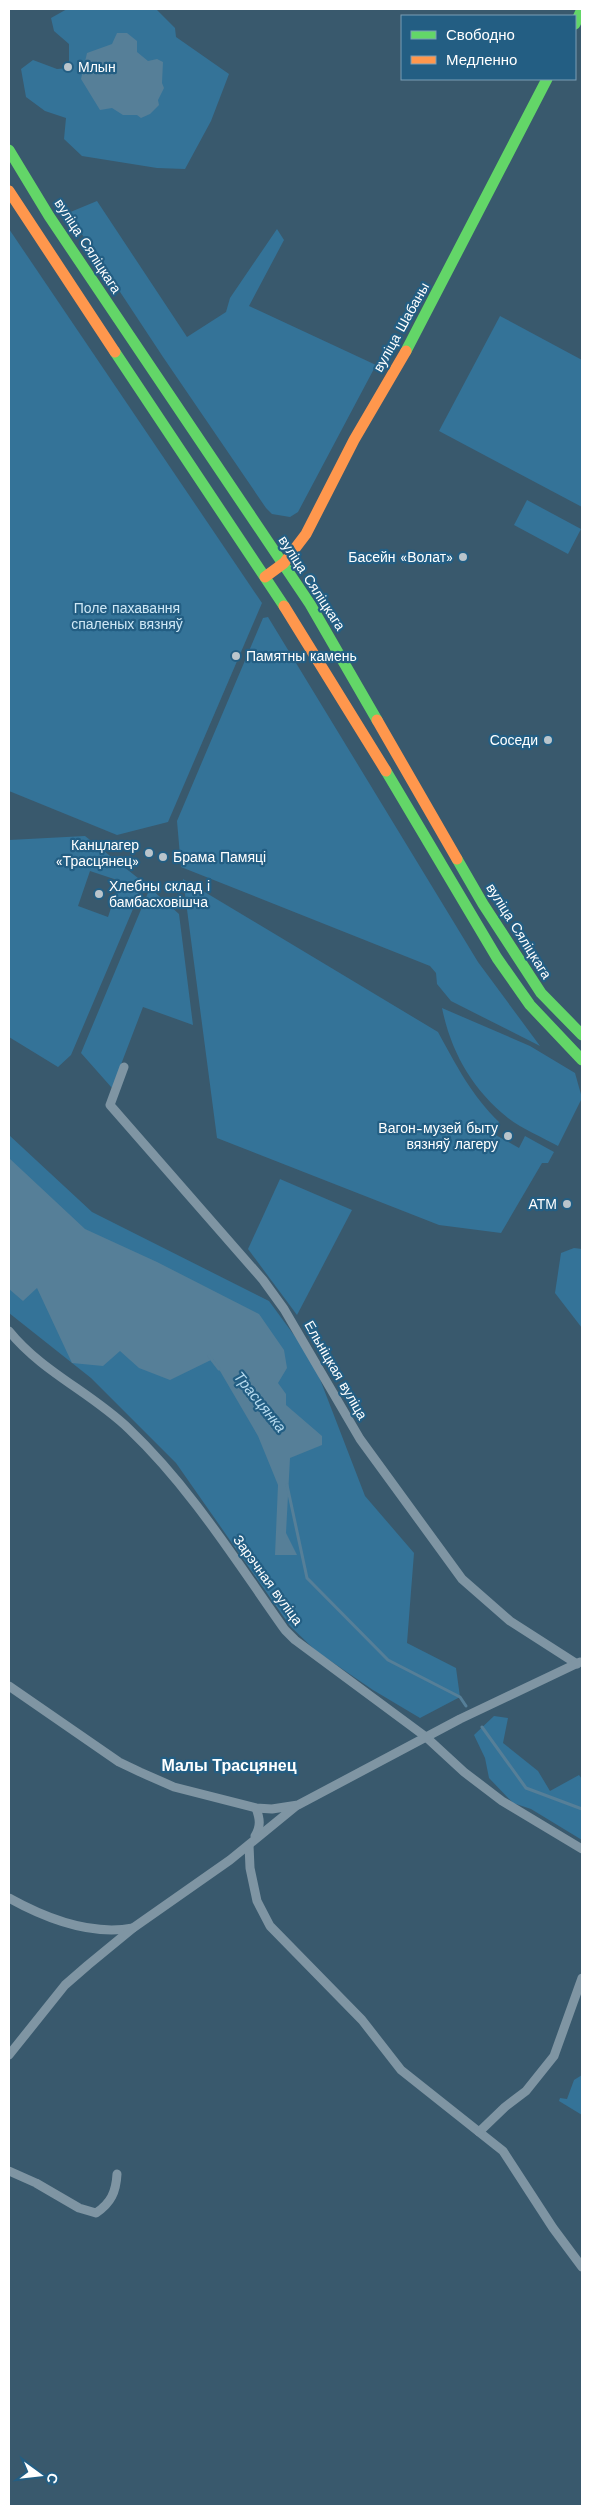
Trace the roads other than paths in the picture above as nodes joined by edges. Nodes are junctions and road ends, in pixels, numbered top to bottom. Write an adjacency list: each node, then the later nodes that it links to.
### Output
1 (582, 9): 2 (main road)
2 (576, 22)
3 (546, 80): 6 (main road, вуліца Шабаны)
4 (9, 150): 6 (main road, вуліца Сяліцкага)
5 (9, 192): 7 (main road)
6 (284, 563): 7 (main road, вуліца Шабаны); 8 (main road, вуліца Сяліцкага)
7 (265, 577): 9 (main road)
8 (582, 1035)
9 (582, 1060)
10 (124, 1067): 12 (street, Ельніцкая вуліца)
11 (9, 1331): 14 (street, Зарэчная вуліца)
12 (580, 1662): 14 (street, Ельніцкая вуліца)
13 (9, 1686): 16 (street)
14 (426, 1737): 15 (street, Ельніцкая вуліца); 18 (street, Зарэчная вуліца)
15 (298, 1805): 16 (street); 17 (street)
16 (256, 1808): 17 (street)
17 (249, 1845): 20 (street); 23 (street)
18 (582, 1849)
19 (9, 1898): 20 (street)
20 (133, 1928): 22 (street)
21 (582, 1978): 23 (street)
22 (9, 2055)
23 (479, 2132): 26 (street)
24 (9, 2171): 25 (street)
25 (117, 2174)
26 (582, 2267)

